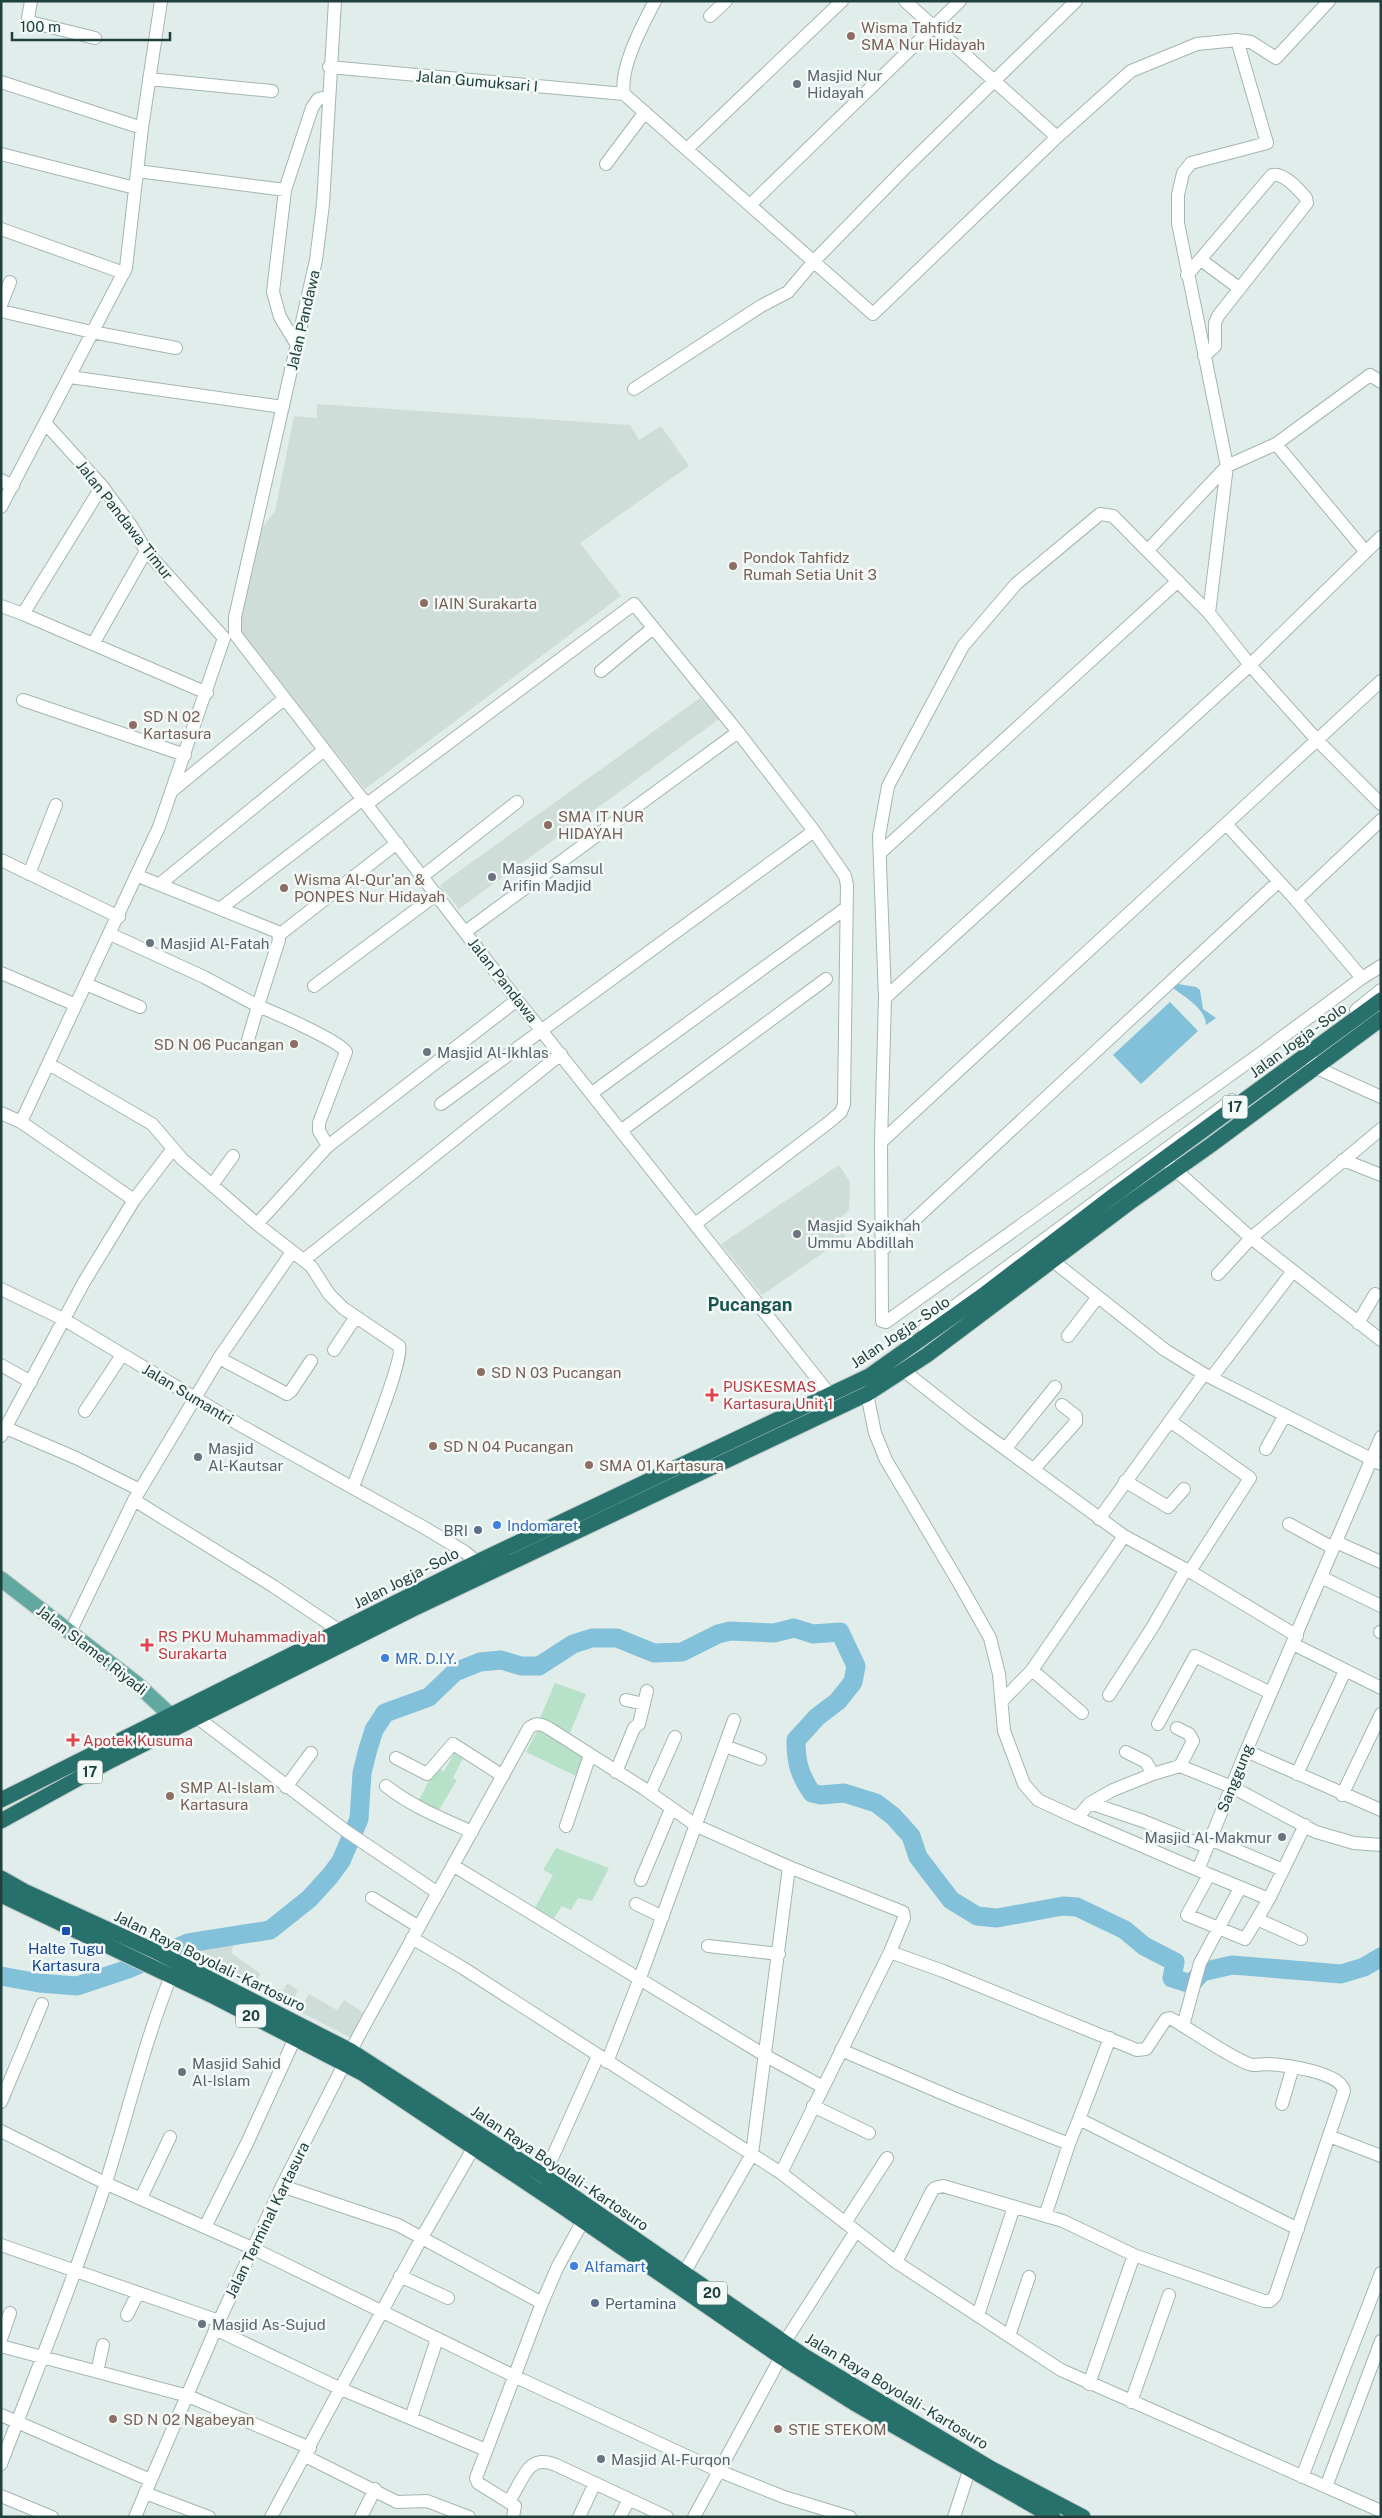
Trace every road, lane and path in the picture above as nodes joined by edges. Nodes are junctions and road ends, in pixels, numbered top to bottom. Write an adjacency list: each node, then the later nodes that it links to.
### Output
1 (31, 1): 13 (street)
2 (161, 1): 16 (street)
3 (335, 1): 15 (street, Jalan Pandawa)
4 (655, 1): 20 (street)
5 (726, 1): 11 (street)
6 (842, 1): 25 (street)
7 (905, 1): 12 (street)
8 (960, 1): 12 (street)
9 (1076, 1): 18 (street)
10 (1329, 1): 14 (street)
11 (710, 16)
12 (933, 27): 18 (street); 31 (street)
13 (95, 38)
14 (1237, 40): 24 (street); 36 (street)
15 (329, 67): 20 (street, Jalan Gumuksari I); 21 (street, Jalan Pandawa)
16 (149, 79): 19 (street); 23 (street)
17 (1, 82): 23 (street)
18 (993, 82): 24 (street); 34 (street)
19 (272, 91)
20 (624, 94): 22 (street)
21 (327, 97): 30 (street); 42 (street, Jalan Pandawa)
22 (645, 112): 25 (street); 27 (street)
23 (142, 128): 28 (street)
24 (1057, 136): 34 (street)
25 (687, 149): 31 (street)
26 (1, 154): 29 (street)
27 (606, 164)
28 (137, 171): 29 (street); 30 (street)
29 (135, 188): 35 (street)
30 (285, 190): 42 (street)
31 (750, 205): 34 (street)
32 (1, 229): 35 (street)
33 (1201, 260): 36 (street); 38 (street); 38 (street)
34 (814, 261): 47 (street)
35 (124, 273): 41 (street)
36 (1187, 275): 44 (street)
37 (10, 282): 39 (street)
38 (1239, 288): 44 (street)
39 (1, 305)
40 (1, 311): 41 (street)
41 (92, 332): 43 (street); 45 (street)
42 (297, 345): 48 (street, Jalan Pandawa)
43 (176, 348)
44 (1204, 356): 51 (street)
45 (70, 377): 48 (street); 49 (street)
46 (1381, 382): 50 (street)
47 (634, 389)
48 (283, 407): 64 (street, Jalan Pandawa)
49 (46, 424): 52 (street); 53 (street, Jalan Pandawa Timur)
50 (1276, 444): 51 (street); 57 (street)
51 (1227, 466): 56 (street); 61 (street)
52 (7, 483): 54 (street)
53 (102, 486): 58 (street, Jalan Pandawa Timur); 62 (street)
54 (1, 507)
55 (1381, 537): 57 (street)
56 (1148, 550): 59 (street); 85 (street)
57 (1365, 550): 66 (street)
58 (146, 551): 64 (street, Jalan Pandawa Timur); 65 (street)
59 (1178, 581): 61 (street); 85 (street)
60 (2, 608): 62 (street)
61 (1209, 613): 66 (street)
62 (23, 614): 65 (street)
63 (654, 628): 67 (street); 72 (street); 77 (street)
64 (229, 635): 69 (street); 70 (street, Jalan Pandawa)
65 (92, 644): 69 (street)
66 (1250, 665): 73 (street); 107 (street)
67 (601, 671)
68 (1381, 681): 73 (street)
69 (207, 693): 75 (street)
70 (284, 698): 74 (street, Jalan Pandawa); 76 (street)
71 (23, 700): 75 (street)
72 (738, 732): 83 (street); 97 (street)
73 (1317, 740): 79 (street); 82 (street)
74 (324, 750): 77 (street, Jalan Pandawa); 91 (street)
75 (185, 755): 76 (street)
76 (173, 790): 88 (street)
77 (365, 801): 84 (street, Jalan Pandawa); 94 (street)
78 (517, 802): 89 (street)
79 (1381, 804)
80 (56, 806): 87 (street)
81 (1381, 820): 93 (street)
82 (1227, 825): 90 (street); 127 (street)
83 (814, 831): 95 (street); 114 (street)
84 (397, 843): 89 (street, Jalan Pandawa); 99 (street)
85 (880, 853): 107 (street)
86 (1, 860): 87 (street)
87 (29, 874): 96 (street)
88 (138, 876): 91 (street); 96 (street)
89 (423, 876): 92 (street, Jalan Pandawa)
90 (1278, 882): 93 (street); 140 (street)
91 (160, 884): 94 (street)
92 (437, 894): 97 (street, Jalan Pandawa); 105 (street)
93 (1296, 900): 102 (street)
94 (221, 908): 99 (street)
95 (846, 908): 120 (street); 138 (street)
96 (119, 917): 98 (street)
97 (465, 932): 108 (street, Jalan Pandawa)
98 (110, 934): 104 (street); 111 (street)
99 (279, 935): 111 (street)
100 (1381, 966): 102 (street)
101 (1, 972): 110 (street)
102 (1362, 978): 140 (street)
103 (826, 979): 126 (street)
104 (86, 984): 110 (street); 112 (street)
105 (314, 986)
106 (1381, 990): 158 (street)
107 (885, 998): 127 (street)
108 (517, 1000): 114 (street, Jalan Pandawa); 128 (street)
109 (1381, 1000): 117 (highway, Jalan Jogja - Solo / 17)
110 (76, 1005): 118 (street)
111 (258, 1006): 115 (street); 128 (street)
112 (140, 1007)
113 (1381, 1020): 119 (highway, Jalan Jogja - Solo / 17)
114 (541, 1029): 116 (street, Jalan Pandawa); 122 (street)
115 (248, 1040)
116 (561, 1054): 120 (street, Jalan Pandawa); 142 (street)
117 (1307, 1055): 119 (street); 131 (highway, Jalan Jogja - Solo / 17)
118 (49, 1064): 124 (street); 129 (street)
119 (1317, 1068): 121 (street); 133 (highway, Jalan Jogja - Solo / 17)
120 (592, 1093): 126 (street, Jalan Pandawa)
121 (1381, 1097)
122 (441, 1104)
123 (1, 1113): 124 (street)
124 (21, 1122): 136 (street)
125 (1381, 1129): 132 (street)
126 (622, 1130): 138 (street, Jalan Pandawa)
127 (881, 1142): 140 (street)
128 (328, 1146): 137 (street)
129 (172, 1150): 135 (street); 136 (street)
130 (233, 1156): 135 (street)
131 (1164, 1159): 133 (street); 158 (highway, Jalan Jogja - Solo / 17)
132 (1343, 1160): 134 (street); 139 (street)
133 (1176, 1171): 139 (street); 143 (highway, Jalan Jogja - Solo / 17)
134 (1381, 1175)
135 (212, 1185): 137 (street)
136 (134, 1200): 150 (street)
137 (257, 1224): 141 (street)
138 (695, 1224): 164 (street, Jalan Pandawa)
139 (1251, 1238): 144 (street); 145 (street)
140 (882, 1250)
141 (292, 1252): 142 (street); 156 (street)
142 (304, 1260): 149 (street)
143 (1052, 1261): 148 (street); 158 (highway, Jalan Jogja - Solo / 17)
144 (1293, 1271): 151 (street); 160 (street)
145 (1218, 1274)
146 (1, 1289): 150 (street, Jalan Sumantri)
147 (1375, 1294): 151 (street)
148 (1097, 1298): 152 (street); 160 (street)
149 (354, 1318): 154 (street); 178 (street)
150 (65, 1320): 155 (street, Jalan Sumantri); 161 (street)
151 (1358, 1323): 153 (street)
152 (1068, 1336)
153 (1381, 1340)
154 (334, 1350)
155 (122, 1355): 165 (street, Jalan Sumantri); 167 (street)
156 (219, 1358): 157 (street); 165 (street)
157 (310, 1361)
158 (902, 1363): 163 (highway, Jalan Jogja - Solo / 17); 164 (highway, Jalan Jogja - Solo / 17); 172 (street)
159 (1, 1365): 161 (street)
160 (1208, 1375): 168 (street); 169 (street)
161 (31, 1382): 170 (street)
162 (1055, 1387): 172 (street)
163 (867, 1394): 176 (highway, Jalan Jogja - Solo / 17); 201 (street)
164 (831, 1396): 176 (highway, Jalan Jogja - Solo / 17)
165 (194, 1397): 178 (street, Jalan Sumantri); 180 (street)
166 (1062, 1405): 175 (street)
167 (85, 1411)
168 (1285, 1415): 173 (street); 174 (street)
169 (1170, 1421): 177 (street); 187 (street)
170 (3, 1432): 180 (street)
171 (1381, 1437): 174 (street, Sanggung)
172 (1006, 1448): 175 (street)
173 (1266, 1449)
174 (1376, 1462): 184 (street, Sanggung)
175 (1034, 1469): 181 (street)
176 (670, 1478): 185 (highway, Jalan Jogja - Solo / 17); 203 (highway, Jalan Jogja - Solo / 17)
177 (1125, 1481): 179 (street); 181 (street)
178 (353, 1487): 185 (street, Jalan Sumantri)
179 (1184, 1489)
180 (137, 1495): 191 (street); 192 (street)
181 (1098, 1518): 183 (street)
182 (1289, 1524): 184 (street)
183 (1124, 1536): 187 (street); 194 (street)
184 (1334, 1545): 186 (street); 188 (street, Sanggung)
185 (477, 1562): 191 (highway, Jalan Jogja - Solo / 17)
186 (1381, 1562)
187 (1188, 1570): 193 (street); 199 (street)
188 (1321, 1577): 190 (street); 193 (street, Sanggung)
189 (1, 1579): 192 (main road, Jalan Slamet Riyadi)
190 (1381, 1606)
191 (340, 1631): 203 (highway, Jalan Jogja - Solo / 17)
192 (70, 1632): 206 (main road, Jalan Slamet Riyadi)
193 (1295, 1640): 195 (street); 198 (street, Sanggung)
194 (1032, 1670): 201 (street); 204 (street)
195 (1345, 1671): 196 (street); 221 (street)
196 (1381, 1688)
197 (647, 1691): 202 (street)
198 (1271, 1693): 208 (street); 212 (street, Sanggung)
199 (1109, 1695)
200 (626, 1700): 202 (street)
201 (1002, 1701): 232 (street)
202 (644, 1704): 219 (street)
203 (191, 1712): 206 (highway, 17); 224 (street)
204 (1082, 1713)
205 (1381, 1714): 227 (street)
206 (176, 1720): 228 (highway, 17); 233 (highway, 17)
207 (734, 1720): 211 (street)
208 (1158, 1724)
209 (1177, 1728): 218 (street)
210 (674, 1737): 226 (street)
211 (725, 1746): 217 (street); 235 (street)
212 (1246, 1751): 221 (street); 225 (street, Sanggung)
213 (1126, 1752): 220 (street)
214 (311, 1753): 224 (street)
215 (590, 1755): 219 (street); 222 (street, Jalan Terminal Kartasura); 234 (street)
216 (396, 1758): 222 (street)
217 (760, 1759)
218 (1180, 1766): 220 (street); 225 (street)
219 (616, 1772): 226 (street)
220 (1153, 1774): 229 (street)
221 (1297, 1774): 227 (street)
222 (502, 1776): 237 (street, Jalan Terminal Kartasura)
223 (386, 1786): 237 (street)
224 (286, 1787): 247 (street)
225 (1232, 1787): 236 (street); 238 (street, Sanggung)
226 (650, 1793): 230 (street)
227 (1342, 1794): 231 (street)
228 (1, 1800)
229 (1090, 1803): 232 (street); 238 (street)
230 (672, 1809): 235 (street); 245 (street)
231 (1381, 1810)
232 (1077, 1818): 243 (street)
233 (1, 1821)
234 (566, 1826)
235 (697, 1826): 241 (street); 252 (street)
236 (1305, 1826): 239 (street); 242 (street)
237 (472, 1832): 240 (street, Jalan Terminal Kartasura)
238 (1208, 1843): 242 (street); 243 (street, Sanggung)
239 (1381, 1845)
240 (454, 1866): 247 (street, Jalan Terminal Kartasura); 261 (street)
241 (789, 1868): 258 (street); 259 (street)
242 (1283, 1870): 250 (street)
243 (1204, 1872): 246 (street); 254 (street, Sanggung)
244 (1, 1878): 260 (highway, Jalan Raya Boyolali - Kartosuro / 20)
245 (641, 1880)
246 (1240, 1888): 250 (street); 254 (street)
247 (438, 1893): 255 (street, Jalan Terminal Kartasura)
248 (1, 1895): 260 (highway, Jalan Raya Boyolali - Kartosuro / 20)
249 (372, 1898): 255 (street)
250 (1269, 1899): 253 (street)
251 (636, 1904): 252 (street)
252 (663, 1917): 261 (street)
253 (1257, 1919): 254 (street); 256 (street)
254 (1219, 1930): 263 (street)
255 (416, 1933): 268 (street, Jalan Terminal Kartasura); 269 (street)
256 (1300, 1939)
257 (708, 1946): 259 (street)
258 (890, 1952): 265 (street); 266 (street)
259 (778, 1954): 267 (street)
260 (175, 1969): 264 (highway, Jalan Raya Boyolali - Kartosuro / 20); 268 (highway, Jalan Raya Boyolali - Kartosuro / 20); 287 (street)
261 (640, 1978): 267 (street); 269 (street)
262 (42, 2004): 272 (street)
263 (1183, 2026): 265 (street); 270 (street)
264 (295, 2038): 268 (highway, Jalan Raya Boyolali - Kartosuro / 20); 294 (street)
265 (1110, 2038): 275 (street)
266 (841, 2050): 271 (street); 280 (street)
267 (766, 2056): 271 (street); 282 (street)
268 (348, 2058): 281 (highway, Jalan Raya Boyolali - Kartosuro / 20); 286 (highway, Jalan Raya Boyolali - Kartosuro / 20); 288 (street, Jalan Terminal Kartasura)
269 (602, 2059): 282 (street); 286 (street)
270 (1293, 2067): 273 (street); 278 (street)
271 (823, 2087): 274 (street)
272 (1, 2102)
273 (1282, 2104)
274 (813, 2106): 277 (street); 285 (street)
275 (1079, 2119): 280 (street); 295 (street)
276 (1, 2131): 287 (street)
277 (869, 2133)
278 (1330, 2136): 283 (street); 295 (street)
279 (170, 2137): 289 (street)
280 (1069, 2144): 291 (street)
281 (474, 2147): 292 (highway, Jalan Raya Boyolali - Kartosuro / 20); 297 (street)
282 (752, 2154): 285 (street); 303 (street)
283 (1381, 2156)
284 (887, 2158): 293 (street)
285 (781, 2173): 293 (street)
286 (544, 2176): 303 (highway, Jalan Raya Boyolali - Kartosuro / 20)
287 (106, 2183): 289 (street); 302 (street)
288 (282, 2186): 297 (street); 299 (street, Jalan Terminal Kartasura)
289 (141, 2198): 294 (street)
290 (1014, 2206): 291 (street); 301 (street); 314 (street)
291 (1045, 2216): 300 (street)
292 (583, 2220): 310 (street); 322 (highway, Jalan Raya Boyolali - Kartosuro / 20)
293 (845, 2223): 296 (street)
294 (205, 2227): 299 (street)
295 (1298, 2229): 300 (street)
296 (856, 2231): 301 (street); 322 (street)
297 (421, 2238): 305 (street); 310 (street)
298 (1, 2245): 302 (street)
299 (252, 2248): 311 (street); 315 (street, Jalan Terminal Kartasura)
300 (1134, 2255): 326 (street)
301 (896, 2262): 314 (street)
302 (74, 2271): 307 (street); 323 (street)
303 (684, 2273): 322 (highway, Jalan Raya Boyolali - Kartosuro / 20)
304 (1381, 2273): 338 (street)
305 (400, 2276): 309 (street); 311 (street)
306 (1029, 2277): 316 (street)
307 (138, 2293): 313 (street); 315 (street)
308 (1169, 2295): 329 (street)
309 (448, 2298)
310 (542, 2303): 325 (street)
311 (380, 2312): 318 (street); 327 (street)
312 (10, 2313): 317 (street)
313 (127, 2315)
314 (978, 2315): 316 (street)
315 (217, 2325): 327 (street); 328 (street, Jalan Terminal Kartasura)
316 (1009, 2336): 326 (street)
317 (1, 2339)
318 (436, 2339): 325 (street); 331 (street)
319 (1381, 2341): 341 (street)
320 (103, 2345): 324 (street)
321 (1, 2346): 323 (street)
322 (782, 2350): 336 (highway, Jalan Raya Boyolali - Kartosuro / 20); 337 (street); 362 (highway, Jalan Raya Boyolali - Kartosuro / 20)
323 (43, 2358): 324 (street); 332 (street)
324 (97, 2372): 328 (street)
325 (516, 2377): 333 (street); 337 (street)
326 (1089, 2384): 329 (street)
327 (341, 2389): 331 (street); 334 (street)
328 (188, 2396): 334 (street); 339 (street, Jalan Terminal Kartasura)
329 (1131, 2402): 338 (street)
330 (1, 2415): 332 (street)
331 (411, 2418): 333 (street)
332 (17, 2422): 335 (street); 339 (street)
333 (486, 2450): 346 (street)
334 (307, 2452): 342 (street); 351 (street)
335 (1, 2464)
336 (969, 2470): 360 (street); 361 (highway, Jalan Raya Boyolali - Kartosuro / 20)
337 (719, 2471): 358 (street); 359 (street)
338 (1302, 2477): 341 (street)
339 (150, 2480): 343 (street, Jalan Terminal Kartasura)
340 (595, 2483): 345 (street); 346 (street); 355 (street)
341 (1326, 2487): 347 (street)
342 (375, 2489): 352 (street); 353 (street)
343 (145, 2493): 349 (street, Jalan Terminal Kartasura); 350 (street)
344 (1, 2496): 348 (street)
345 (629, 2499): 356 (street); 357 (street)
346 (509, 2501): 354 (street)
347 (1381, 2511): 363 (street)
348 (52, 2517)
349 (135, 2517)
350 (209, 2517)
351 (271, 2517)
352 (361, 2517)
353 (468, 2517)
354 (514, 2517)
355 (580, 2517)
356 (620, 2517)
357 (667, 2517)
358 (694, 2517)
359 (850, 2517)
360 (954, 2517)
361 (1052, 2517)
362 (1083, 2517)
363 (1379, 2517)

